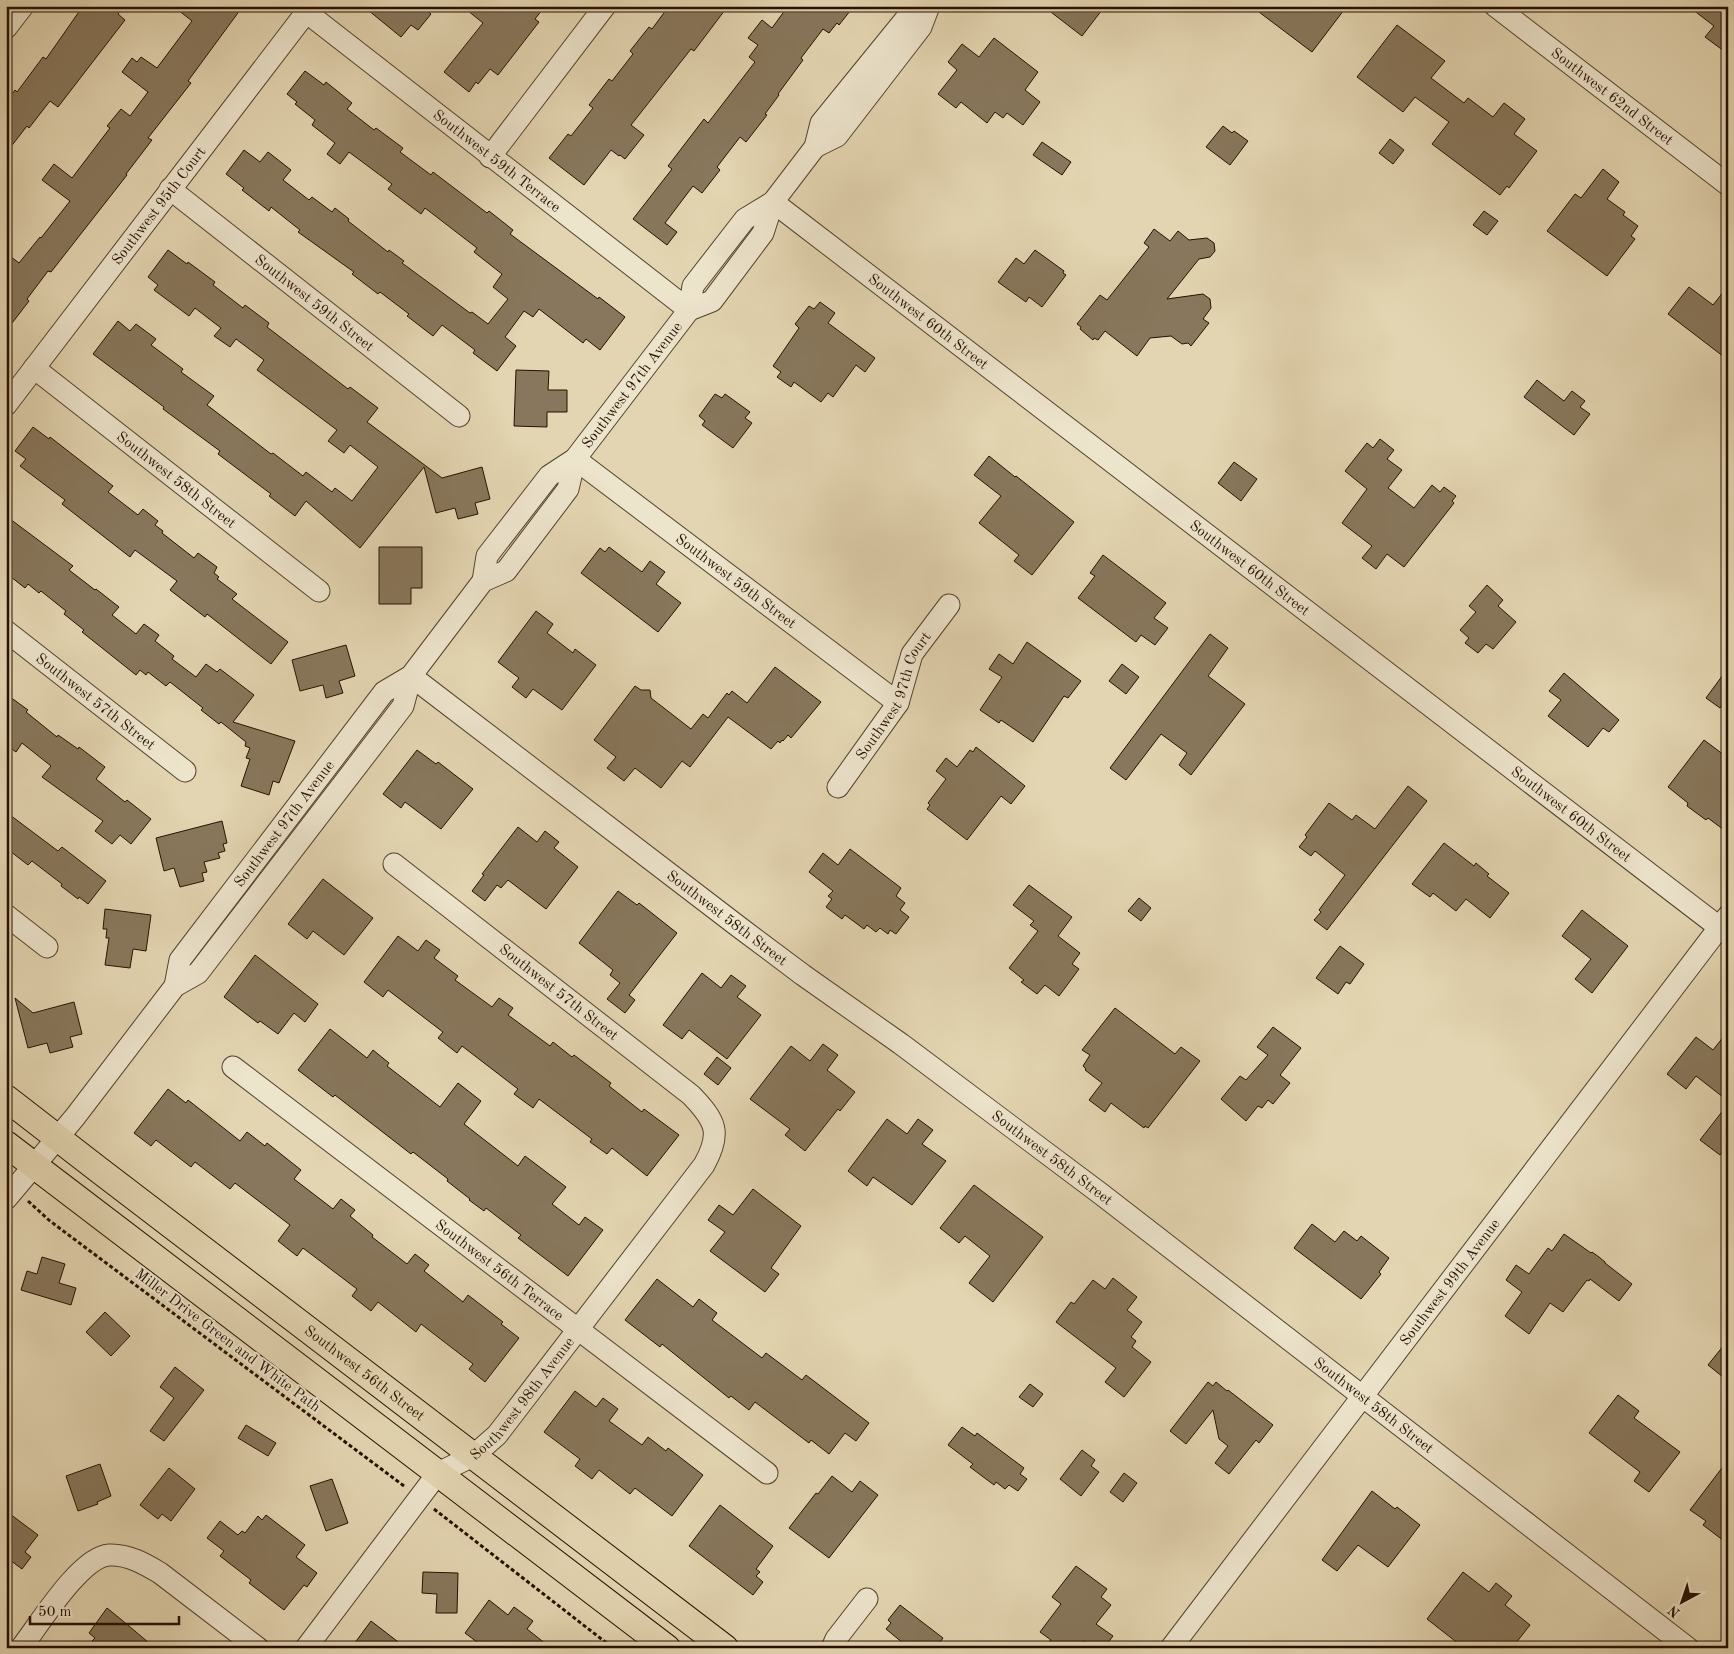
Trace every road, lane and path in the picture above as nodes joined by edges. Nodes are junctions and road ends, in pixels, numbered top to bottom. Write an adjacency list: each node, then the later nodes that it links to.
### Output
1 (23, 6): 7 (street)
2 (606, 6): 9 (street)
3 (923, 6): 8 (street, Southwest 97th Avenue)
4 (929, 6): 8 (street, Southwest 97th Avenue)
5 (1495, 6): 10 (street, Southwest 62nd Street)
6 (309, 9): 9 (street, Southwest 59th Terrace); 11 (street, Southwest 95th Court)
7 (6, 28)
8 (816, 147): 12 (street, Southwest 97th Avenue)
9 (490, 157): 13 (street, Southwest 59th Terrace)
10 (1728, 184)
11 (170, 189): 14 (street, Southwest 95th Court); 16 (street, Southwest 59th Street)
12 (774, 202): 13 (street, Southwest 97th Avenue); 27 (street, Southwest 60th Street)
13 (689, 310): 17 (street, Southwest 97th Avenue)
14 (34, 368): 15 (street, Southwest 95th Court); 18 (street, Southwest 58th Street)
15 (6, 405)
16 (459, 416)
17 (575, 459): 21 (street, Southwest 97th Avenue); 22 (street, Southwest 59th Street)
18 (319, 591)
19 (949, 605): 22 (street, Southwest 97th Court)
20 (6, 630): 23 (street, Southwest 57th Street)
21 (411, 676): 32 (street, Southwest 97th Avenue); 38 (street, Southwest 58th Street)
22 (898, 703): 24 (street, Southwest 97th Court)
23 (185, 771)
24 (838, 787)
25 (394, 864): 31 (street, Southwest 57th Street)
26 (6, 915): 28 (street)
27 (1725, 926): 38 (street, Southwest 99th Avenue)
28 (47, 947)
29 (233, 1067): 37 (street, Southwest 56th Terrace)
30 (6, 1098): 32 (main road, Southwest 56th Street)
31 (714, 1130): 37 (street, Southwest 98th Avenue)
32 (57, 1138): 34 (street, Southwest 97th Avenue); 39 (main road, Southwest 56th Street)
33 (6, 1144): 34 (main road)
34 (34, 1165): 35 (street, Southwest 97th Avenue); 40 (main road)
35 (6, 1198)
36 (41, 1211): 42 (path, Miller Drive Green and White Path)
37 (578, 1329): 39 (street, Southwest 98th Avenue); 41 (street, Southwest 56th Terrace)
38 (1363, 1397): 52 (street, Southwest 99th Avenue); 53 (street, Southwest 58th Street)
39 (473, 1456): 40 (street, Southwest 98th Avenue); 51 (main road, Southwest 56th Street)
40 (438, 1473): 48 (street, Southwest 98th Avenue); 50 (main road)
41 (767, 1473)
42 (402, 1484)
43 (437, 1512): 49 (path)
44 (867, 1599): 45 (street)
45 (839, 1645)
46 (21, 1648): 47 (street)
47 (258, 1648)
48 (306, 1648)
49 (613, 1648)
50 (667, 1648)
51 (725, 1648)
52 (1172, 1648)
53 (1688, 1648)

